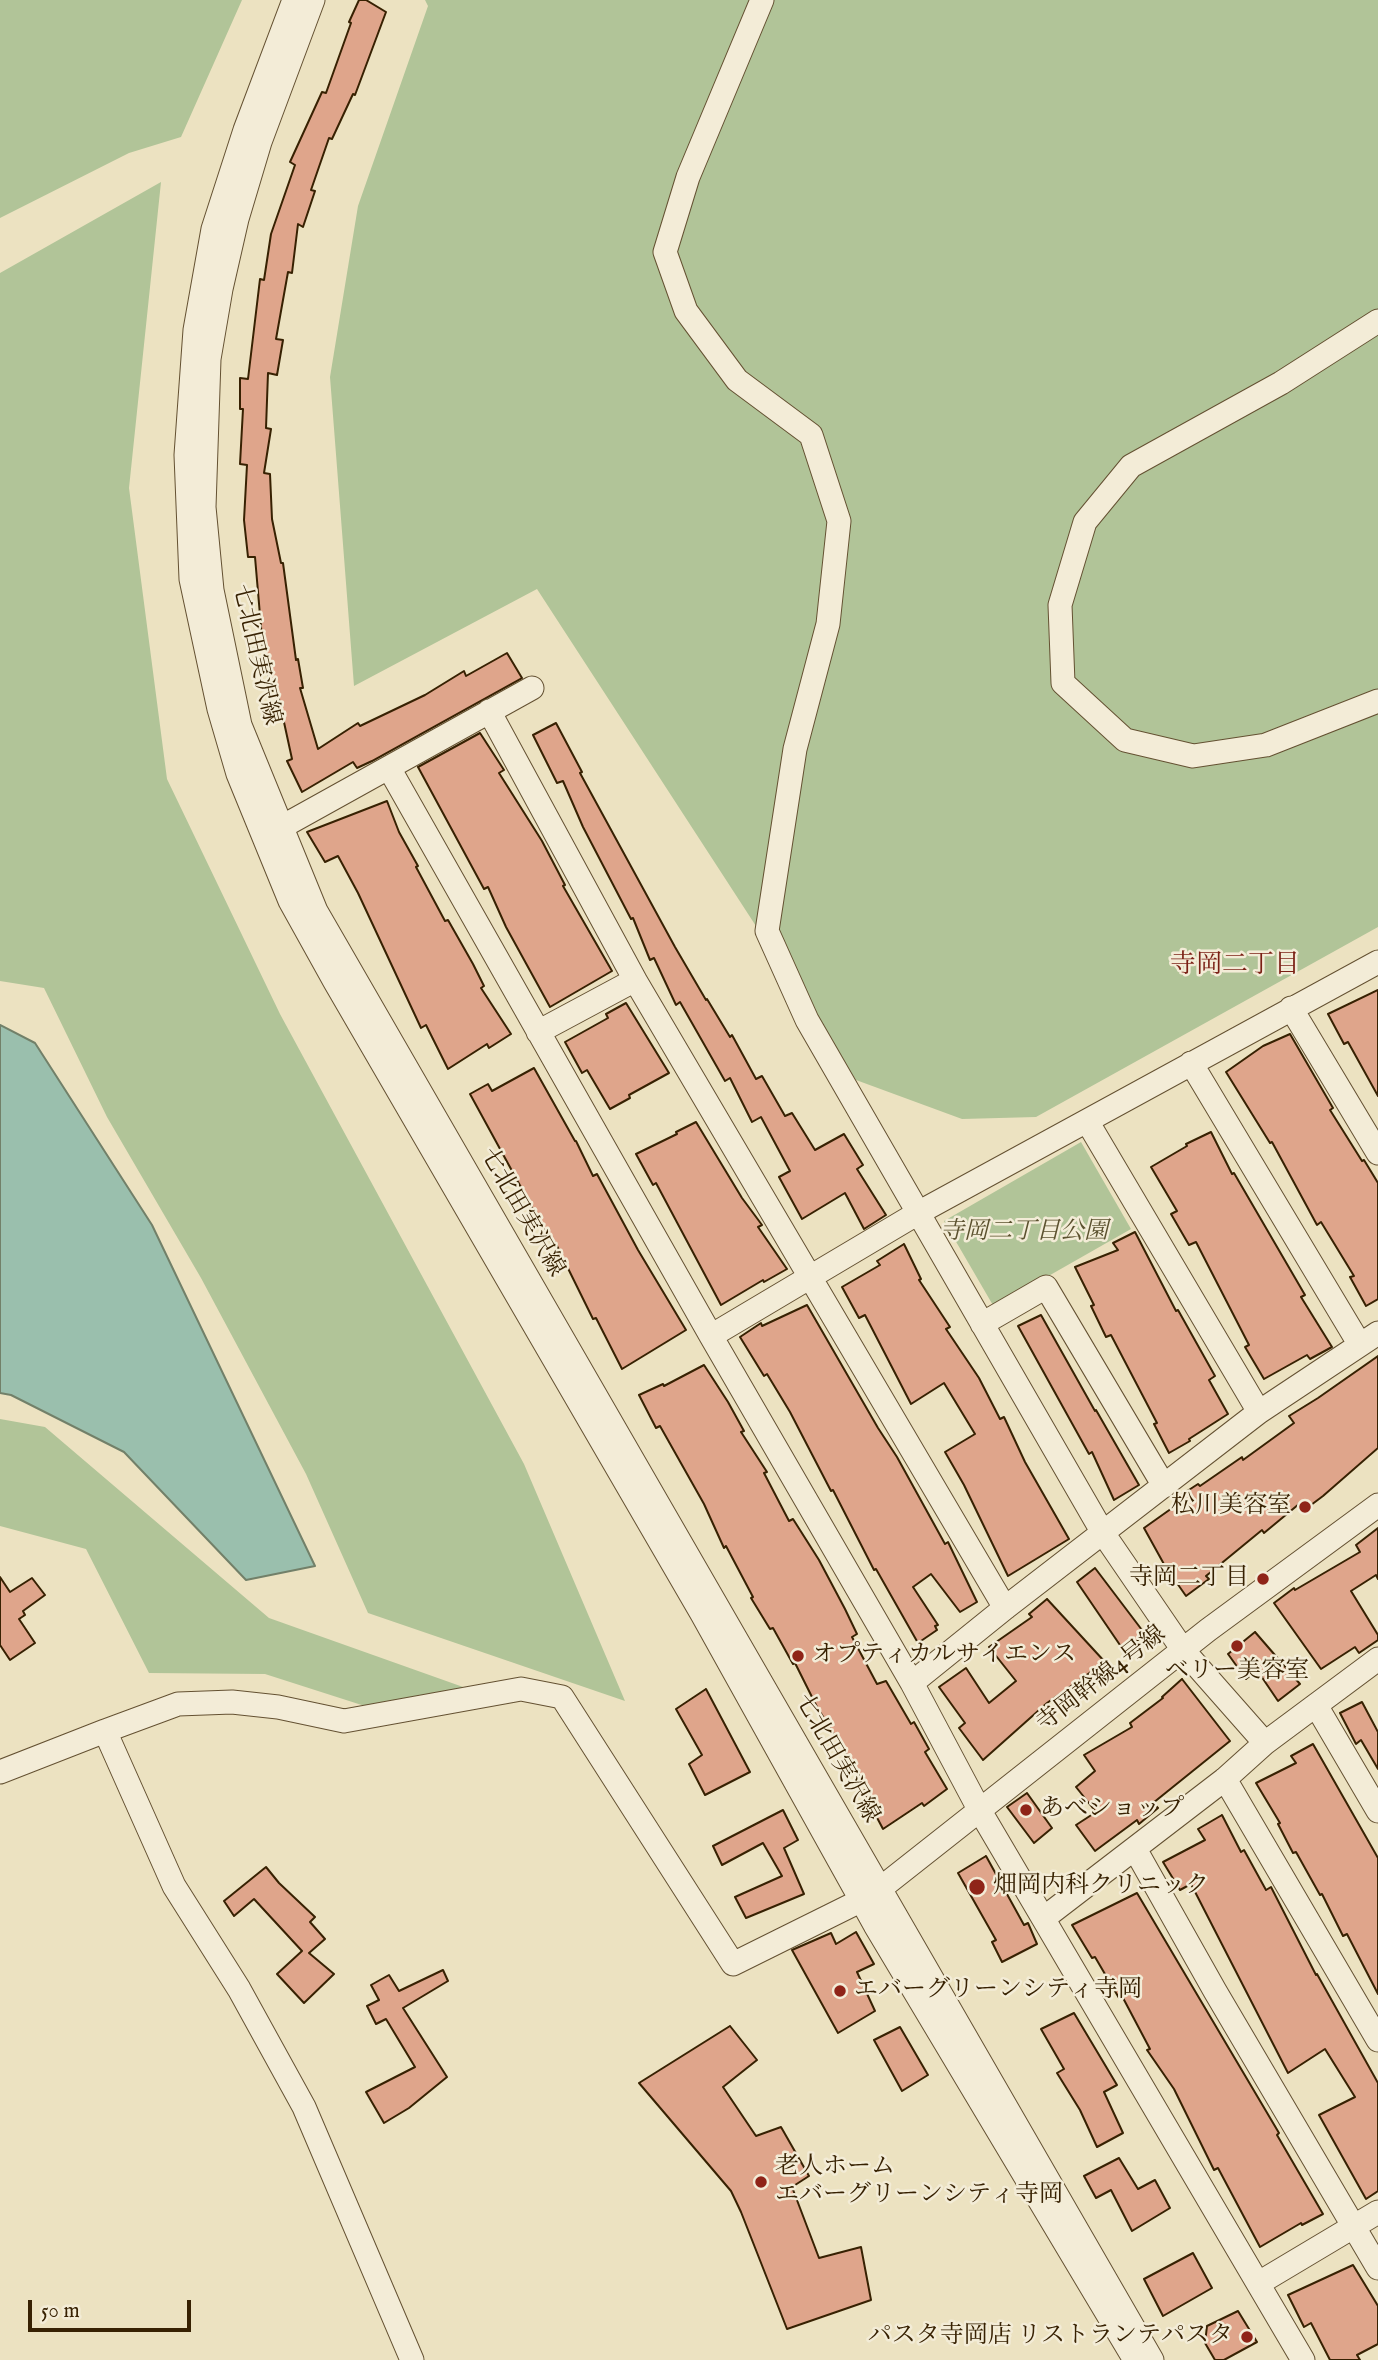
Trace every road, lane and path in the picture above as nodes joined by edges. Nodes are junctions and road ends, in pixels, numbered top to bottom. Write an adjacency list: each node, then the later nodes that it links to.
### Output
1 (294, 0): 9 (street)
2 (313, 0): 9 (street, 七北田実沢線)
3 (762, 0): 17 (street)
4 (1378, 321): 6 (street)
5 (532, 688): 7 (street)
6 (1378, 701)
7 (489, 711): 8 (street); 11 (street)
8 (389, 768): 9 (street); 13 (street)
9 (272, 832): 38 (street)
10 (1378, 961): 12 (street)
11 (635, 980): 13 (street); 18 (street)
12 (1291, 1008): 14 (street); 16 (street)
13 (538, 1032): 20 (street)
14 (1191, 1063): 15 (street); 21 (street)
15 (1087, 1121): 17 (street); 22 (street)
16 (1378, 1153)
17 (918, 1213): 18 (street); 19 (street)
18 (812, 1278): 20 (street); 26 (street)
19 (982, 1324): 23 (street); 25 (street)
20 (711, 1336): 29 (street)
21 (1369, 1339): 22 (street)
22 (1259, 1412): 23 (street)
23 (1164, 1486): 25 (street)
24 (1378, 1505): 27 (street, 寺岡幹線4号線)
25 (1103, 1533): 26 (street); 27 (street)
26 (1005, 1608): 29 (street)
27 (1183, 1650): 32 (street); 35 (street, 寺岡幹線4号線)
28 (1378, 1659): 30 (street)
29 (912, 1683): 35 (street)
30 (1317, 1707): 32 (street); 36 (street)
31 (105, 1731): 33 (street); 38 (street, 寺岡幹線4号線); 45 (street)
32 (1265, 1743): 34 (street)
33 (0, 1772)
34 (1225, 1779): 37 (street); 40 (street)
35 (980, 1811): 38 (street, 寺岡幹線4号線); 39 (street)
36 (1378, 1811)
37 (1135, 1849): 39 (street); 42 (street)
38 (871, 1894): 46 (street); 47 (street)
39 (1044, 1919): 44 (street)
40 (1378, 2040)
41 (1378, 2212): 42 (street)
42 (1354, 2226): 43 (street); 44 (street)
43 (1378, 2268)
44 (1259, 2283): 48 (street)
45 (412, 2360)
46 (1135, 2360)
47 (1152, 2360)
48 (1303, 2360)

